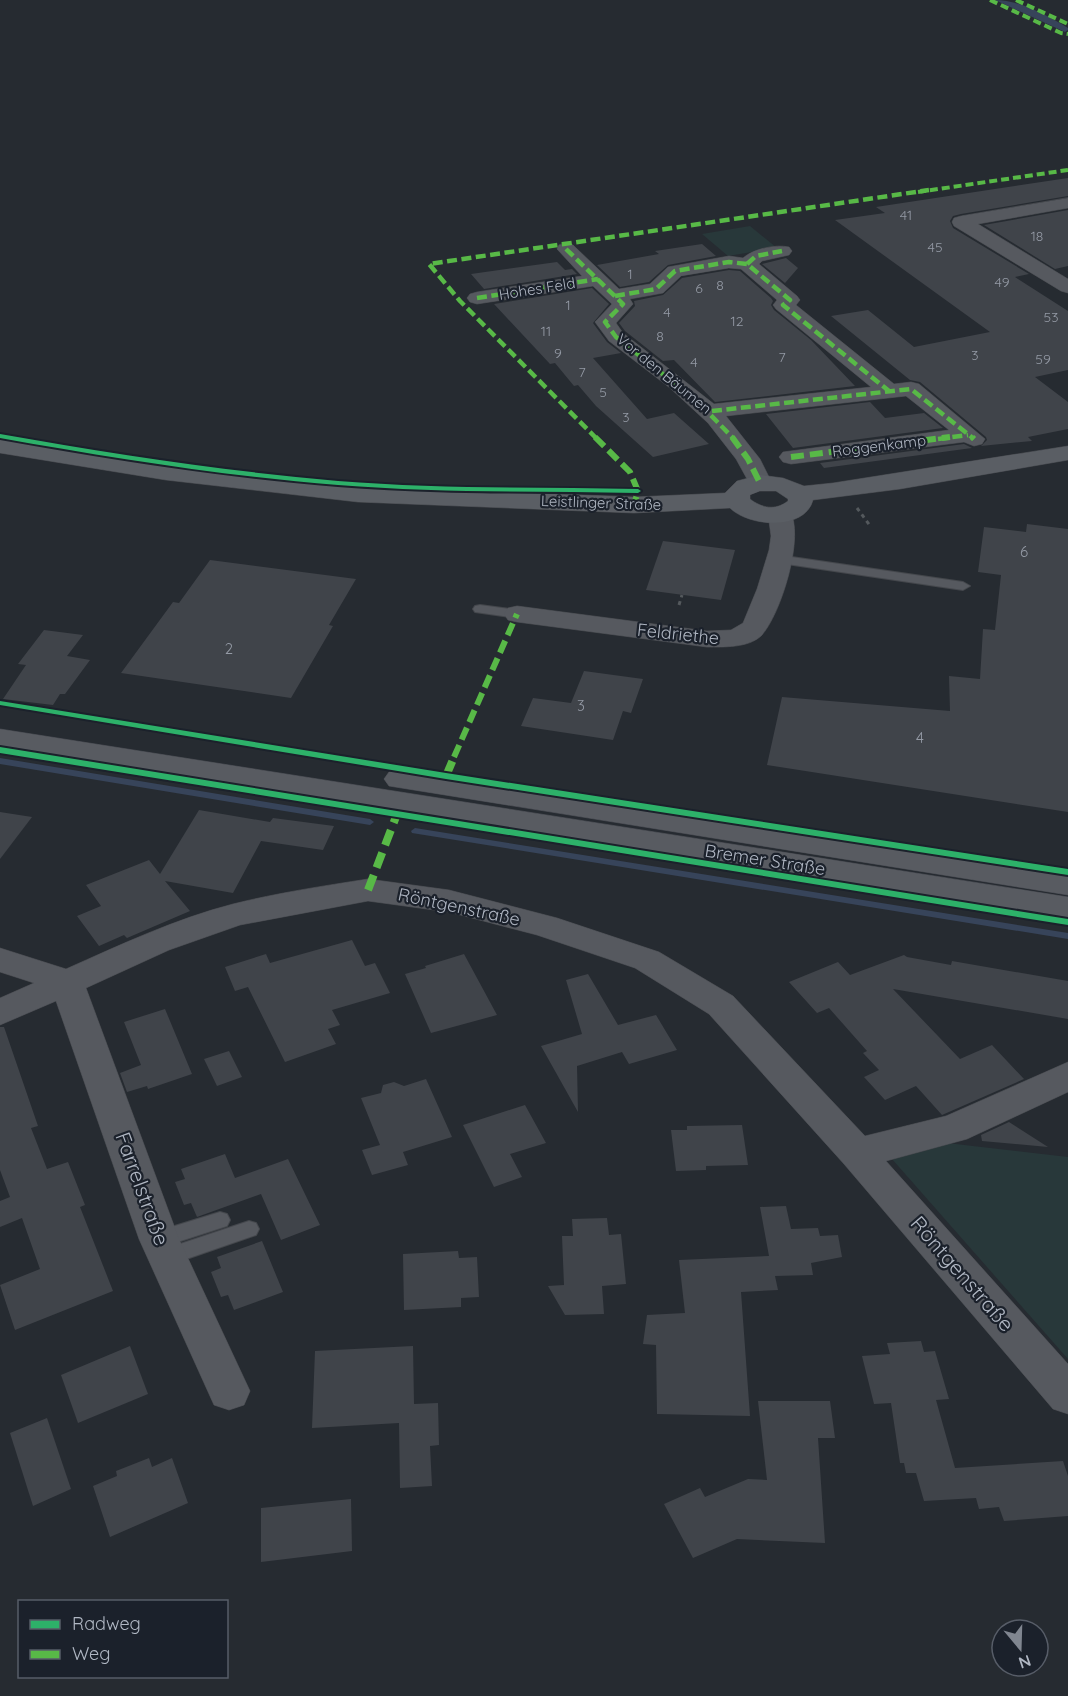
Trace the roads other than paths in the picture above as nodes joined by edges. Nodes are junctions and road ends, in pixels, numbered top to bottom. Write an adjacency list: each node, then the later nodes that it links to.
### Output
1 (1068, 203): 6 (street)
2 (566, 249): 5 (street)
3 (782, 251): 4 (street)
4 (747, 264): 7 (street); 9 (street)
5 (598, 279): 7 (street); 8 (street, Hohes Feld)
6 (1068, 287)
7 (615, 296): 10 (street, Vor den Bäumen)
8 (477, 298)
9 (889, 391): 10 (street, Roggenkamp); 13 (street, Roggenkamp)
10 (712, 411): 14 (street, Vor den Bäumen)
11 (0, 446): 16 (street, Leistlinger Straße)
12 (1068, 453): 15 (street)
13 (790, 457)
14 (760, 483): 15 (street); 16 (street)
15 (799, 494): 17 (street)
16 (737, 500): 17 (street, Leistlinger Straße)
17 (780, 514): 18 (street, Feldriethe)
18 (778, 559): 19 (lane); 21 (street, Feldriethe)
19 (963, 586)
20 (480, 609): 21 (lane)
21 (517, 614)
22 (0, 716): 24 (main road, Bremer Straße)
23 (0, 738): 25 (main road, Bremer Straße)
24 (1068, 884)
25 (1068, 909)
26 (0, 960): 27 (street)
27 (67, 982): 28 (street, Röntgenstraße); 30 (street, Röntgenstraße); 33 (street, Farrelstraße)
28 (0, 1012)
29 (1068, 1076): 30 (street)
30 (857, 1153): 35 (street, Röntgenstraße)
31 (220, 1220): 33 (lane)
32 (249, 1229): 33 (lane)
33 (163, 1248): 34 (street, Farrelstraße)
34 (230, 1391)
35 (1068, 1395)

